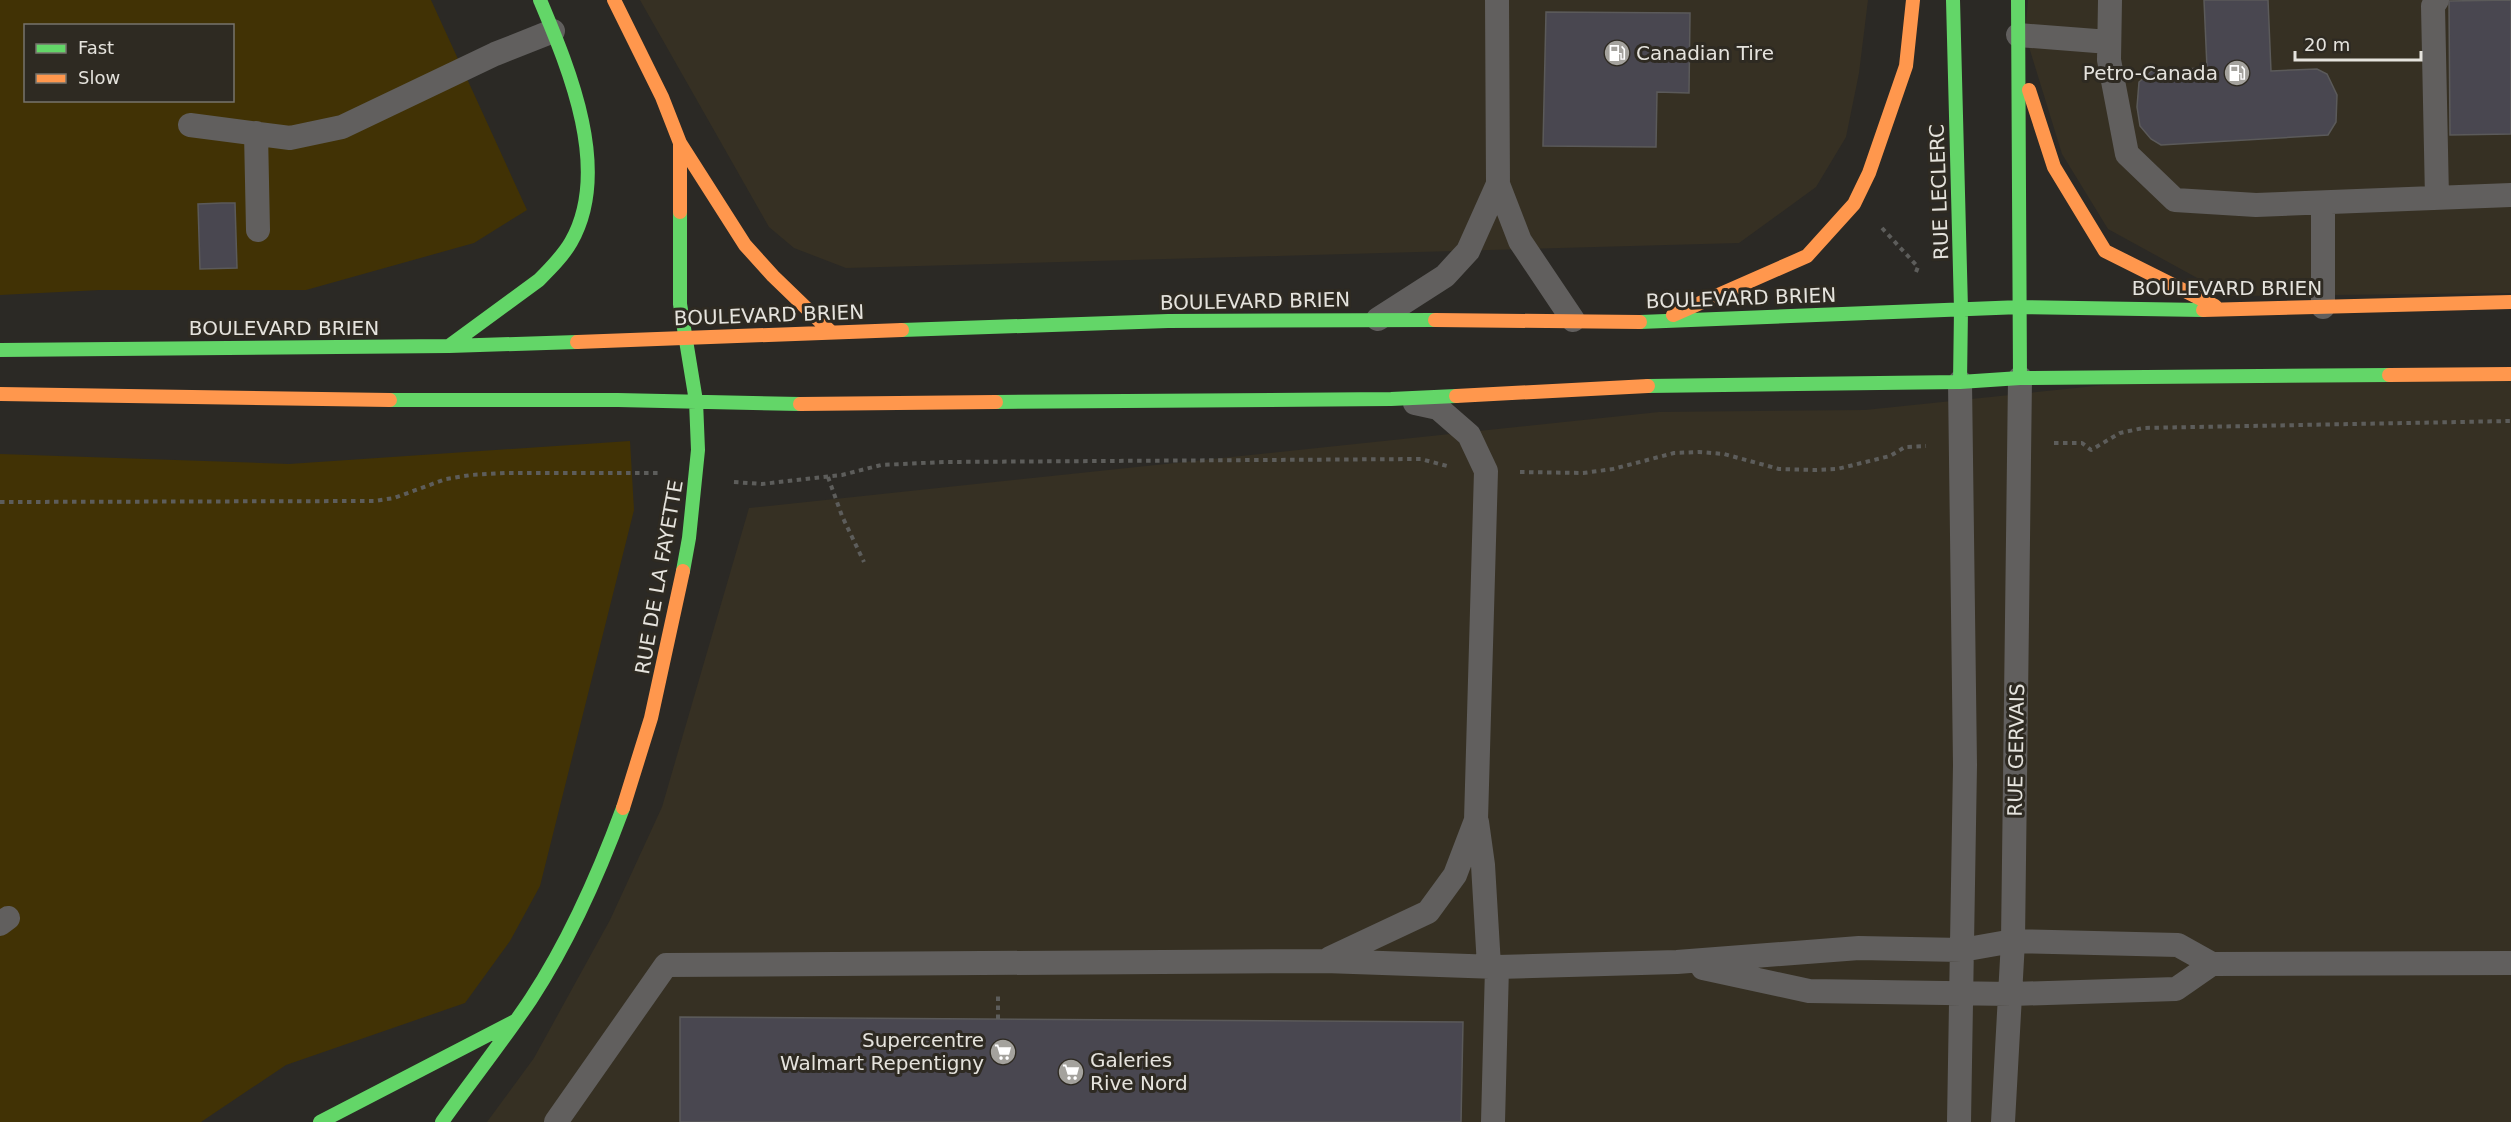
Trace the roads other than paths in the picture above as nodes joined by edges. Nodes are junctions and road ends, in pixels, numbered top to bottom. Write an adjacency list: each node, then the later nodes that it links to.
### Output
1 (540, 0): 9 (main road)
2 (614, 0): 14 (main road, RUE DE LA FAYETTE)
3 (1497, 0): 15 (lane)
4 (1913, 0): 27 (main road)
5 (1953, 0): 23 (main road, RUE LECLERC)
6 (2018, 0): 10 (main road)
7 (2109, 0): 11 (lane)
8 (2437, 0): 17 (lane)
9 (553, 31): 13 (lane); 30 (main road)
10 (2018, 35): 11 (lane); 21 (main road); 24 (main road)
11 (2109, 42): 18 (lane)
12 (190, 125): 13 (lane)
13 (256, 133): 19 (lane)
14 (680, 143): 28 (main road); 29 (main road, RUE DE LA FAYETTE)
15 (1498, 184): 25 (lane); 26 (lane)
16 (2511, 195): 17 (lane)
17 (2437, 198): 18 (lane)
18 (2323, 203): 22 (lane)
19 (258, 230)
20 (2511, 302): 22 (main road, BOULEVARD BRIEN)
21 (2021, 307): 23 (main road, BOULEVARD BRIEN); 24 (main road, BOULEVARD BRIEN); 33 (main road)
22 (2323, 307): 24 (main road, BOULEVARD BRIEN)
23 (1961, 309): 27 (main road, BOULEVARD BRIEN); 34 (main road, RUE LECLERC)
24 (2222, 310)
25 (1378, 320): 26 (main road, BOULEVARD BRIEN); 28 (main road, BOULEVARD BRIEN)
26 (1573, 320): 27 (main road, BOULEVARD BRIEN)
27 (1656, 322)
28 (831, 332): 29 (main road, BOULEVARD BRIEN)
29 (684, 338): 30 (main road, BOULEVARD BRIEN); 37 (main road, RUE DE LA FAYETTE)
30 (449, 346): 31 (main road, BOULEVARD BRIEN)
31 (0, 350)
32 (2511, 374): 33 (main road)
33 (2020, 378): 34 (main road); 39 (lane, RUE GERVAIS)
34 (1960, 382): 36 (main road); 40 (lane)
35 (0, 394): 37 (main road)
36 (1391, 399): 37 (main road); 38 (lane)
37 (696, 401): 48 (main road, RUE DE LA FAYETTE)
38 (1476, 820): 41 (lane); 45 (lane)
39 (2013, 941): 40 (lane); 44 (lane); 47 (lane, RUE GERVAIS)
40 (1962, 950): 42 (lane); 46 (lane)
41 (1325, 961): 45 (lane); 51 (lane)
42 (1677, 962): 45 (lane); 46 (lane)
43 (2511, 963): 44 (lane)
44 (2212, 964): 47 (lane)
45 (1493, 967): 52 (lane)
46 (1962, 992): 47 (lane); 53 (lane)
47 (2012, 994): 54 (lane, RUE GERVAIS)
48 (514, 1021): 49 (main road); 50 (main road, RUE DE LA FAYETTE)
49 (320, 1122)
50 (442, 1122)
51 (556, 1122)
52 (1493, 1122)
53 (1959, 1122)
54 (2003, 1122)

